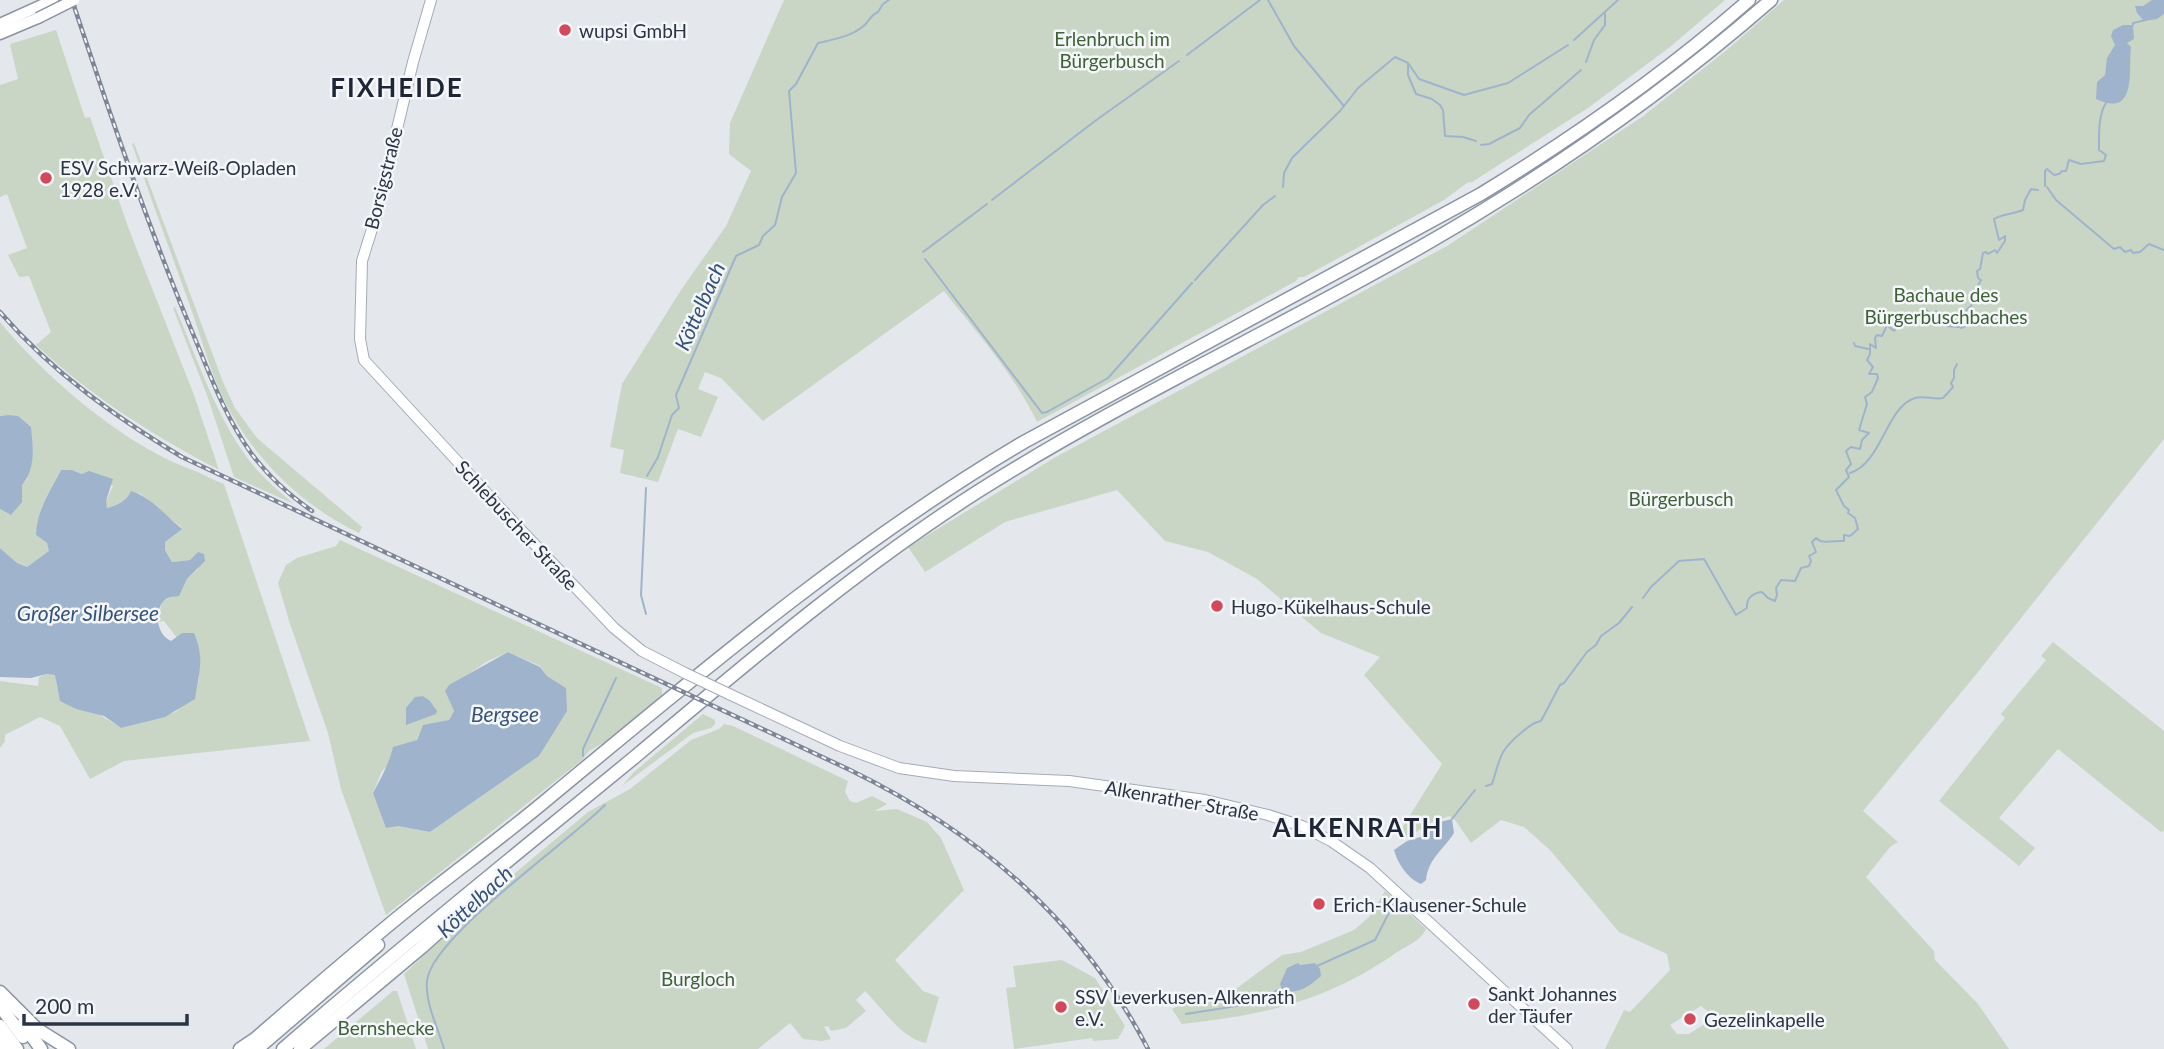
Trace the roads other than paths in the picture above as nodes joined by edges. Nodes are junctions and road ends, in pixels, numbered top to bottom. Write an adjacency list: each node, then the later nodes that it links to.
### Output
1 (53, 0): 6 (highway)
2 (75, 0): 6 (highway, bridge)
3 (430, 0): 9 (main road, Borsigstraße)
4 (1749, 0): 16 (highway)
5 (1771, 0): 11 (highway)
6 (36, 14): 7 (highway); 8 (highway)
7 (0, 24)
8 (0, 34)
9 (363, 360): 10 (main road, Schlebuscher Straße, bridge)
10 (729, 694): 25 (main road, Alkenrather Straße)
11 (580, 802): 23 (highway); 24 (highway)
12 (0, 993): 20 (highway); 21 (highway)
13 (0, 1006): 19 (highway)
14 (0, 1026): 18 (highway)
15 (0, 1041): 17 (highway)
16 (253, 1046): 22 (highway)
17 (6, 1049)
18 (17, 1049)
19 (32, 1049)
20 (41, 1049)
21 (69, 1049)
22 (240, 1049)
23 (282, 1049)
24 (300, 1049)
25 (1567, 1049)

